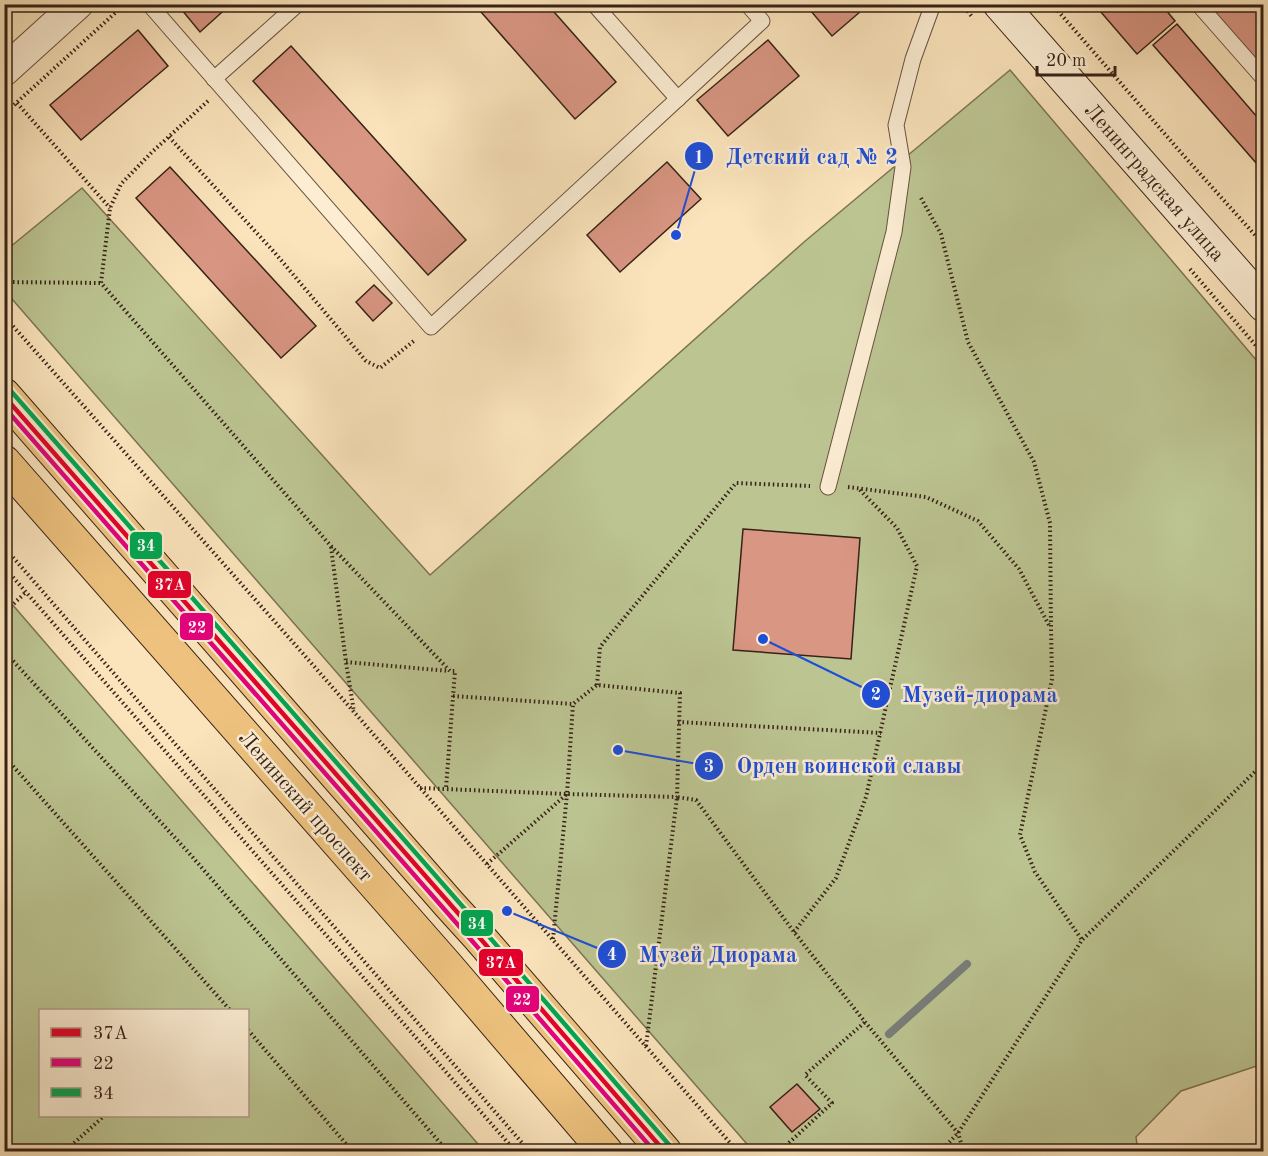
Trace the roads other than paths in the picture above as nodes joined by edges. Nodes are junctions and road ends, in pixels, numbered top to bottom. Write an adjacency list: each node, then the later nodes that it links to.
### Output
1 (78, 4): 9 (street)
2 (149, 4): 11 (lane)
3 (298, 4): 11 (lane)
4 (594, 4): 12 (lane)
5 (747, 4): 12 (lane)
6 (933, 4): 16 (lane)
7 (1000, 4): 13 (main road, Ленинградская улица)
8 (1198, 4): 10 (lane)
9 (4, 70)
10 (1263, 79)
11 (218, 84): 12 (lane)
12 (678, 99)
13 (1263, 305)
14 (4, 395): 18 (main road, Ленинский проспект)
15 (4, 462): 17 (main road, Ленинский проспект)
16 (828, 487)
17 (606, 1152)
18 (665, 1152)

